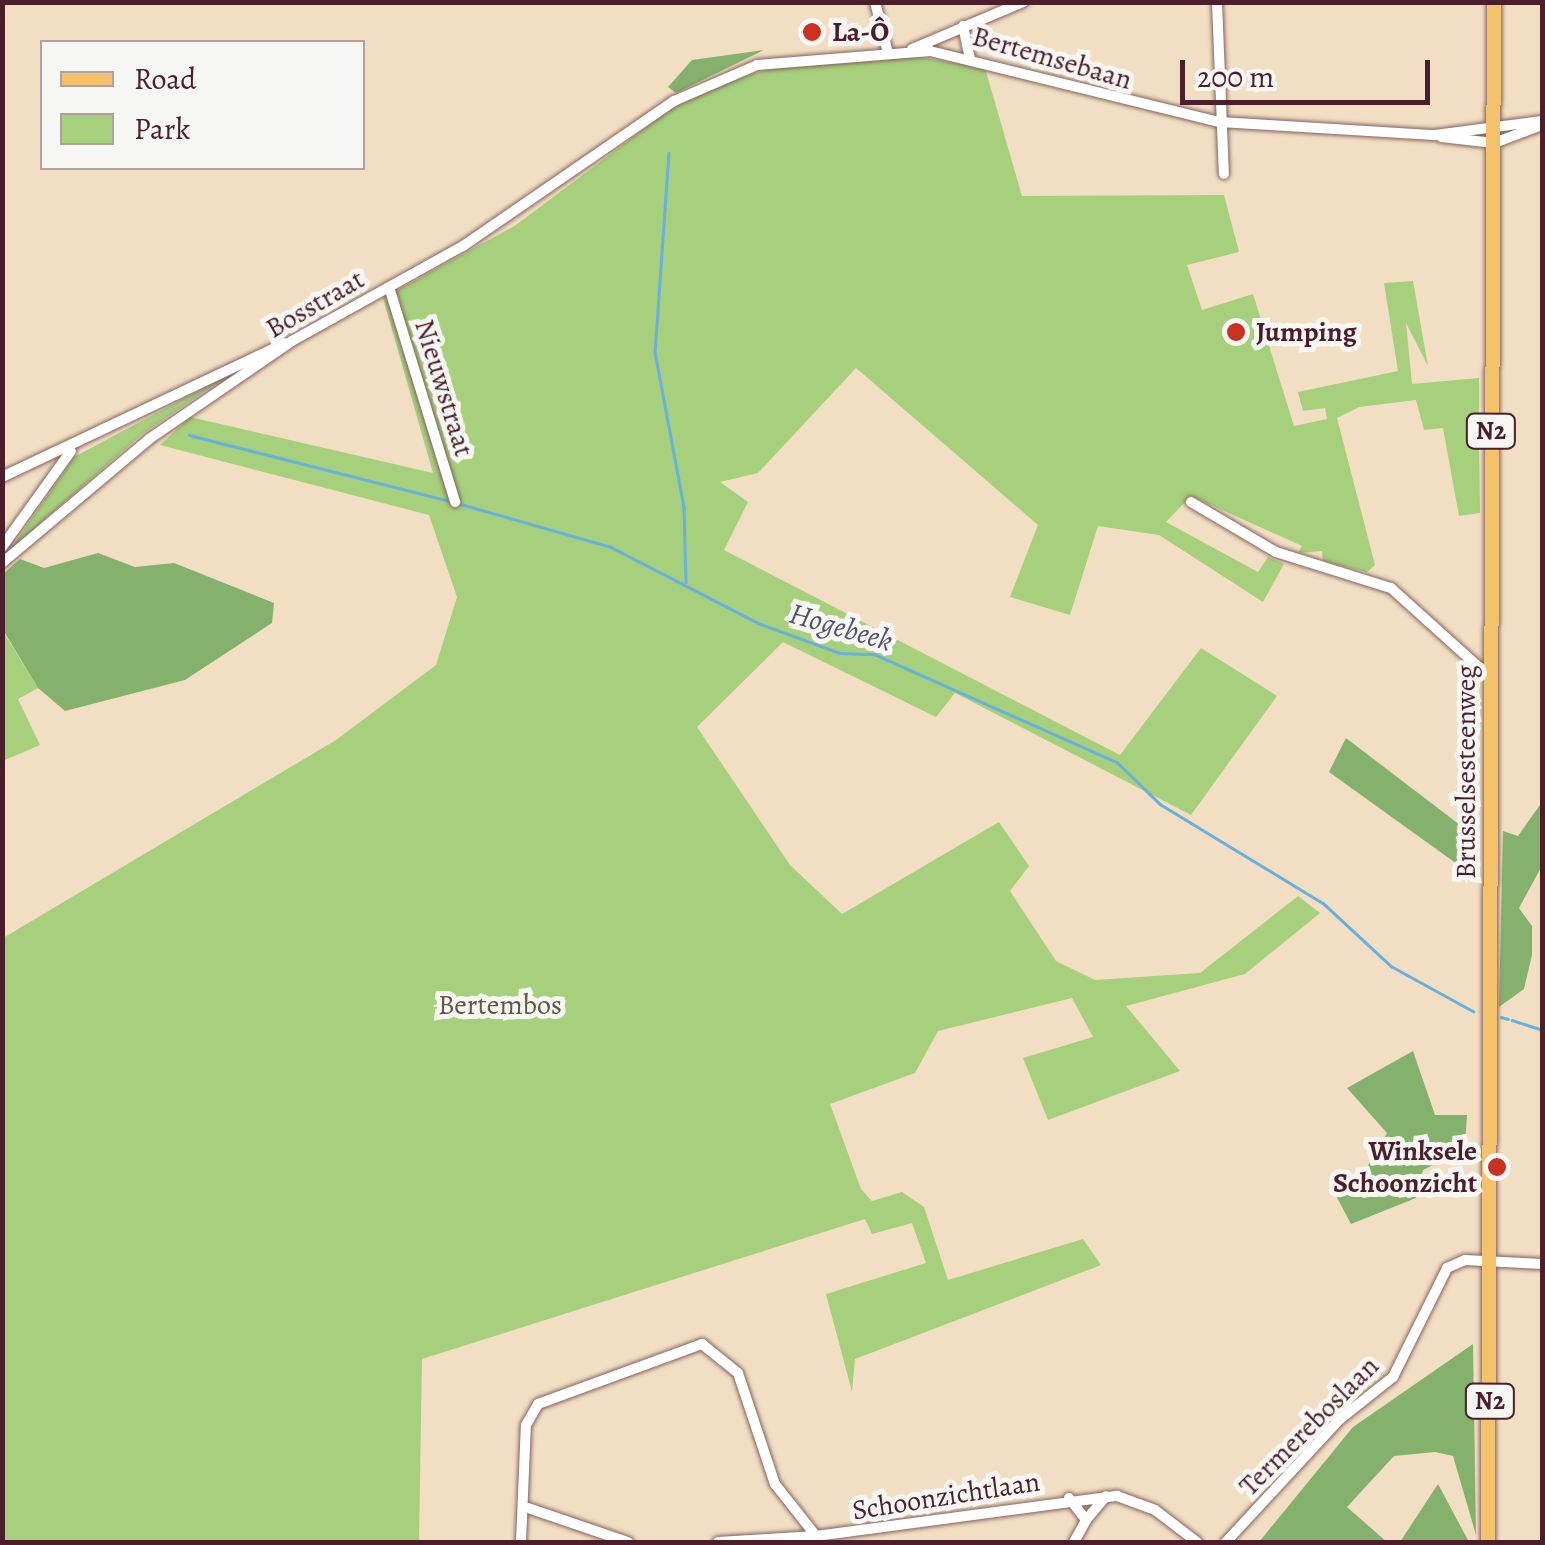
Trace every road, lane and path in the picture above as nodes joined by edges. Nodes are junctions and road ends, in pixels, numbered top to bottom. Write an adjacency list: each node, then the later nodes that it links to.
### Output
1 (874, 2): 6 (street)
2 (1023, 2): 5 (street)
3 (1217, 2): 10 (street)
4 (1494, 2): 12 (main road, Brusselsesteenweg / N2)
5 (964, 26): 7 (street); 8 (street)
6 (887, 49): 7 (street, Bertemsebaan); 9 (street, Bertemsebaan)
7 (911, 50): 8 (street, Bertemsebaan)
8 (970, 58): 10 (street, Bertemsebaan)
9 (666, 106): 16 (street, Bosstraat)
10 (1220, 122): 13 (street, Bertemsebaan); 15 (street)
11 (1542, 123): 12 (street, Bertemsebaan); 14 (street)
12 (1494, 127): 13 (street, Bertemsebaan); 14 (main road, Brusselsesteenweg / N2)
13 (1435, 135): 14 (street, Bertemsebaan)
14 (1494, 143): 24 (main road, Brusselsesteenweg / N2)
15 (1224, 174)
16 (390, 286): 17 (street, Bosstraat); 20 (street, Nieuwstraat)
17 (292, 342): 18 (street); 23 (street, Bosstraat)
18 (71, 450): 19 (street); 22 (street)
19 (2, 478)
20 (456, 502)
21 (1191, 502): 24 (street)
22 (2, 548)
23 (2, 563)
24 (1491, 678): 25 (main road, Brusselsesteenweg / N2)
25 (1490, 1260): 26 (street); 41 (street, Termereboslaan); 42 (main road, Brusselsesteenweg / N2)
26 (1542, 1264)
27 (1107, 1496): 28 (street, Schoonzichtlaan); 30 (street); 40 (street, Schoonzichtlaan)
28 (1069, 1498): 30 (street); 32 (street, Schoonzichtlaan)
29 (528, 1508): 31 (street); 33 (street, Schoonzichtlaan); 34 (street, Schoonzichtlaan)
30 (1086, 1520): 39 (street)
31 (546, 1522): 34 (street); 36 (street)
32 (881, 1534): 35 (street, Schoonzichtlaan); 38 (street)
33 (816, 1536): 35 (street, Schoonzichtlaan); 37 (street)
34 (524, 1537)
35 (842, 1539)
36 (628, 1542)
37 (718, 1542)
38 (870, 1542)
39 (1074, 1542)
40 (1197, 1542)
41 (1226, 1542)
42 (1488, 1542)

